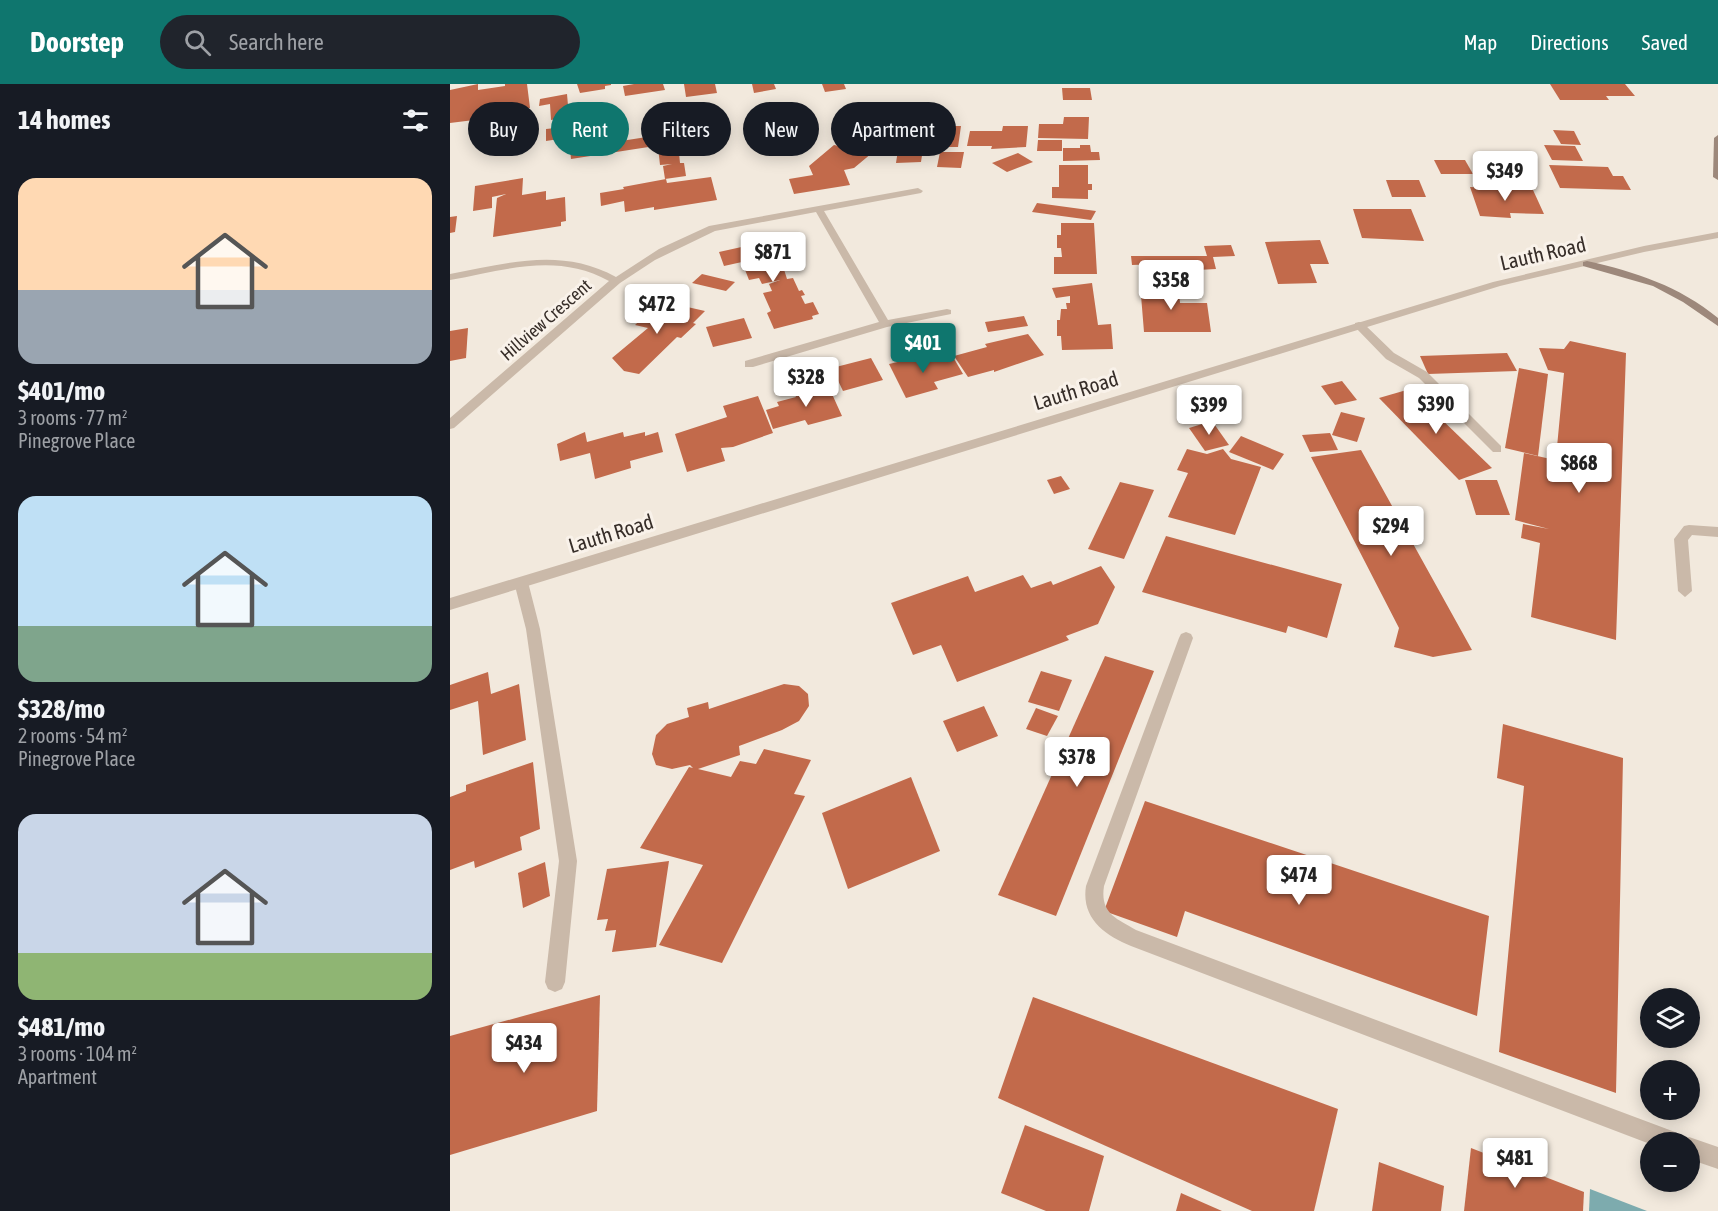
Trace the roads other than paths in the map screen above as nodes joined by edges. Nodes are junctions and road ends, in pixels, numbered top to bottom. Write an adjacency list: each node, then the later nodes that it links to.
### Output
1 (1718, 138): 2 (street)
2 (1718, 177)
3 (918, 191): 4 (street)
4 (819, 210): 8 (street); 11 (street)
5 (1718, 235): 6 (street, Lauth Road)
6 (1587, 264): 10 (street); 12 (street, Lauth Road)
7 (450, 277): 8 (street, Hillview Crescent)
8 (616, 281): 14 (street, Hillview Crescent)
9 (947, 312): 11 (street)
10 (1718, 323)
11 (885, 324): 13 (street)
12 (1359, 325): 15 (street); 17 (street, Lauth Road)
13 (749, 364)
14 (450, 425)
15 (1497, 449)
16 (1718, 532): 18 (street)
17 (521, 582): 19 (street, Lauth Road); 21 (street)
18 (1685, 591)
19 (450, 604)
20 (1186, 638): 22 (street)
21 (555, 982)
22 (1646, 1132)
23 (1700, 1152): 24 (street)
24 (1718, 1158)

